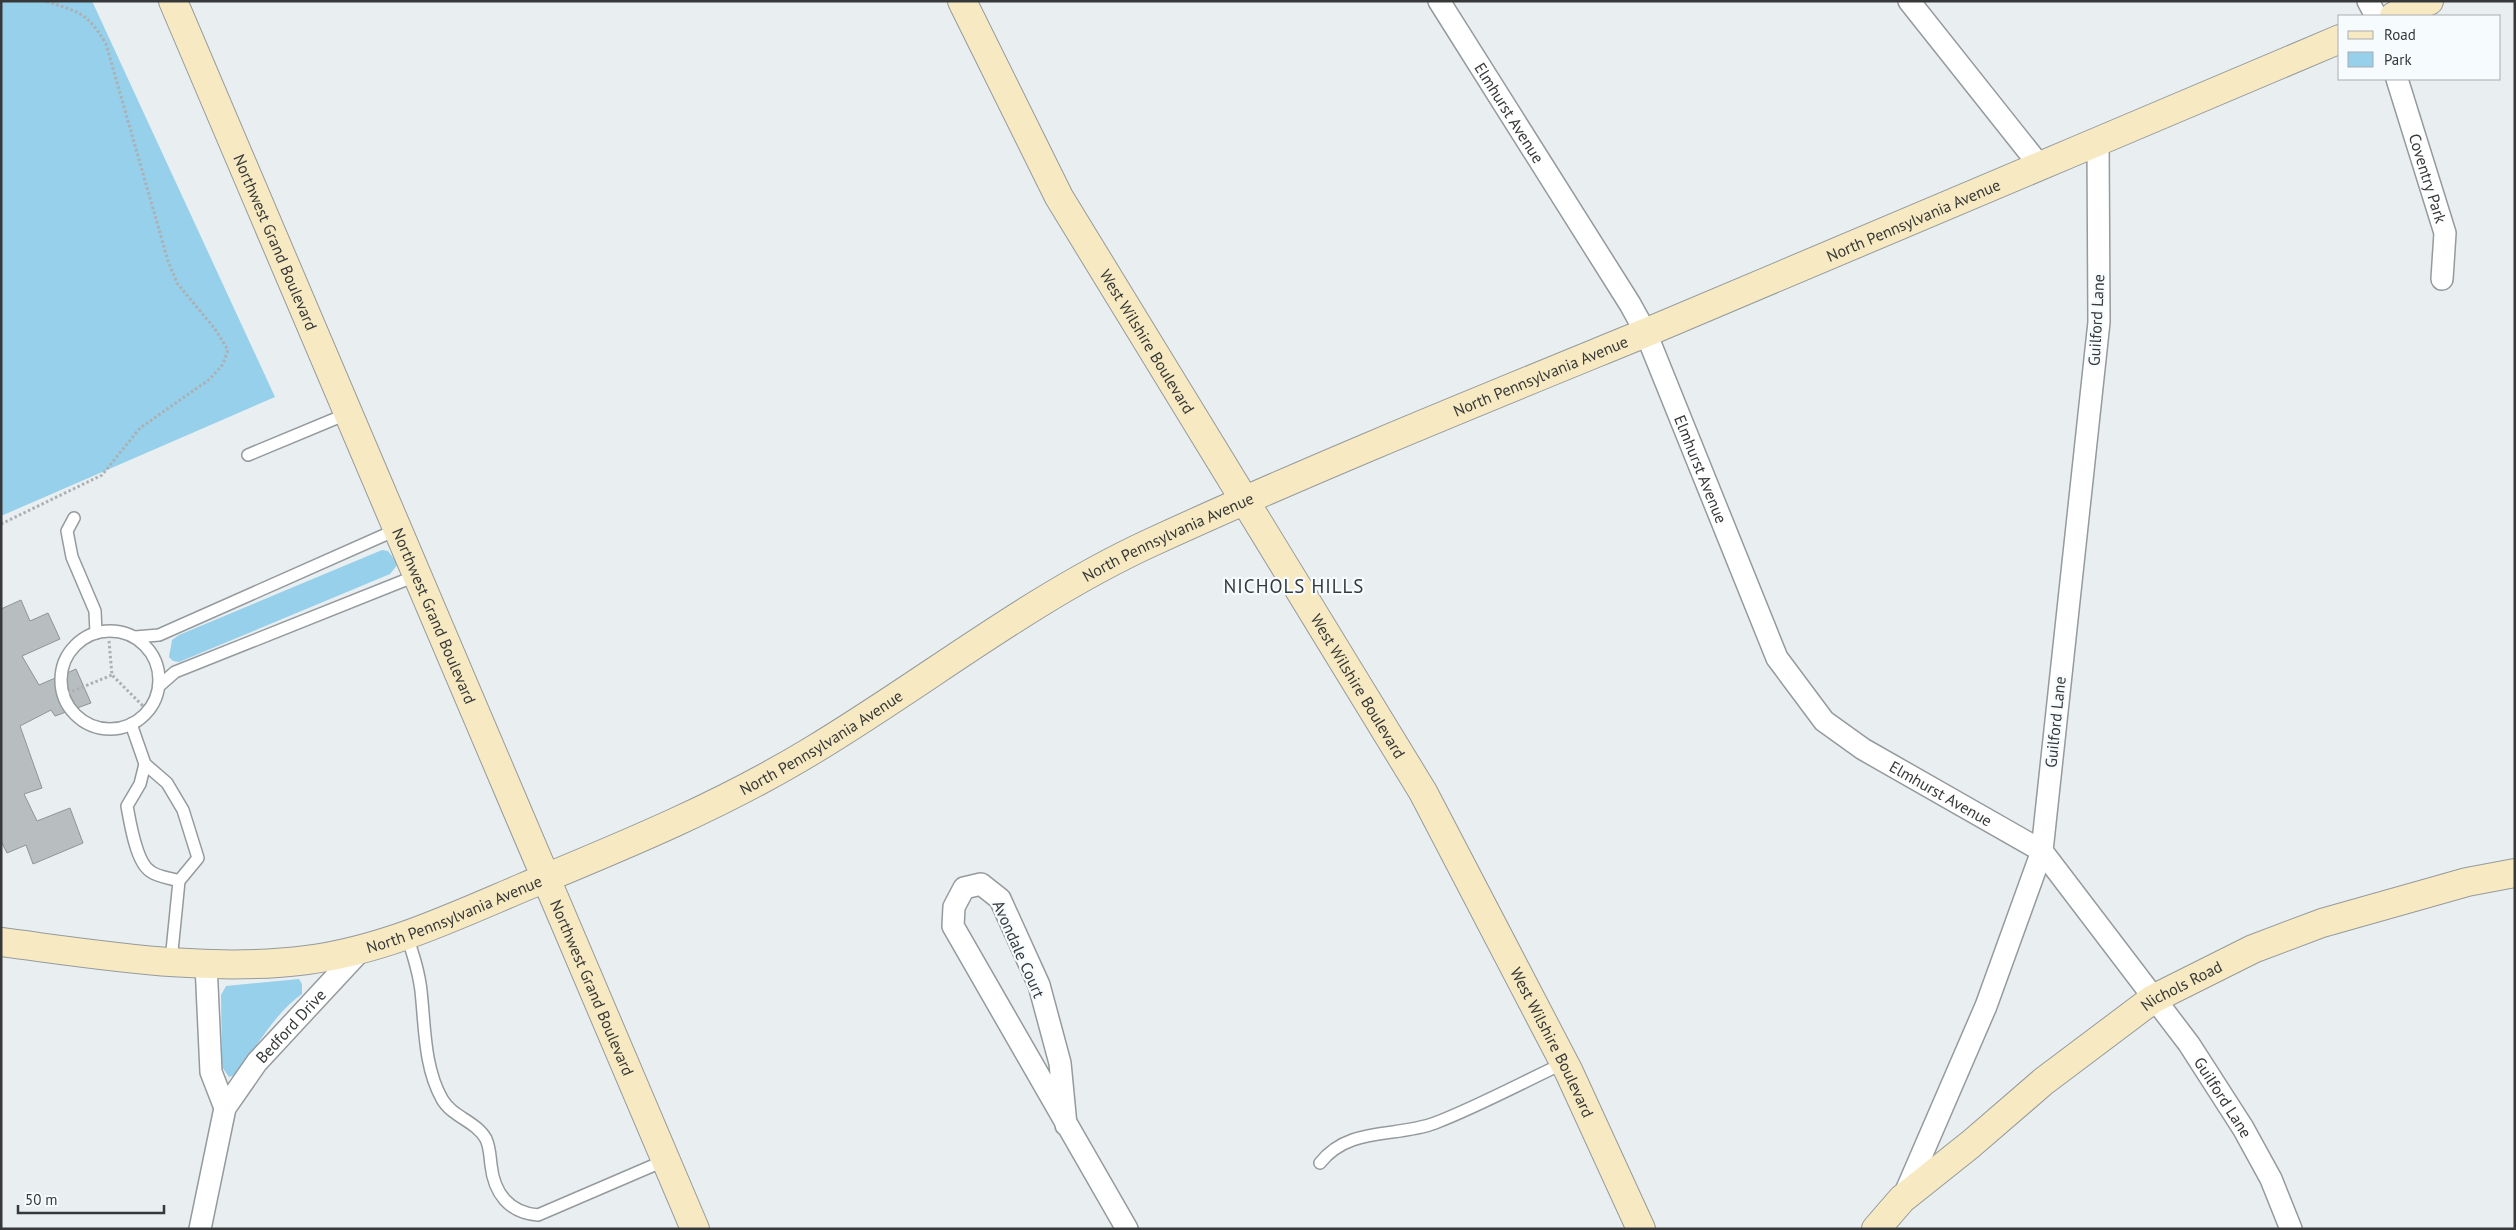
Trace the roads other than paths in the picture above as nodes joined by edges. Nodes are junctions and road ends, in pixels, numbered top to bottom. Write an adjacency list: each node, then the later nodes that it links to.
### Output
1 (173, 1): 15 (street, Northwest Grand Boulevard)
2 (962, 1): 17 (street, West Wilshire Boulevard)
3 (1439, 1): 14 (street, Elmhurst Avenue)
4 (1909, 1): 12 (street)
5 (2368, 1): 7 (street)
6 (2430, 1): 8 (street)
7 (2375, 15)
8 (2396, 15)
9 (2338, 40): 11 (street, North Pennsylvania Avenue)
10 (2396, 80): 13 (street, Coventry Park)
11 (2098, 141): 12 (street, North Pennsylvania Avenue); 26 (street, Guilford Lane)
12 (2040, 166): 14 (street, North Pennsylvania Avenue)
13 (2442, 279)
14 (1646, 333): 17 (street, North Pennsylvania Avenue); 26 (street, Elmhurst Avenue)
15 (349, 413): 16 (lane); 19 (street, Northwest Grand Boulevard)
16 (248, 455)
17 (1243, 502): 28 (street, North Pennsylvania Avenue); 36 (street, West Wilshire Boulevard)
18 (74, 518): 21 (lane)
19 (398, 529): 20 (street, Northwest Grand Boulevard); 22 (lane)
20 (418, 575): 23 (lane); 28 (street, Northwest Grand Boulevard)
21 (102, 632): 22 (lane); 24 (lane)
22 (135, 638): 23 (lane)
23 (159, 686): 24 (lane)
24 (131, 724): 25 (lane)
25 (145, 764): 29 (lane); 29 (lane)
26 (2042, 851): 35 (street, Guilford Lane); 41 (street, Nichols Road)
27 (2515, 873): 35 (street, Nichols Road)
28 (547, 878): 30 (street, North Pennsylvania Avenue); 39 (street, Northwest Grand Boulevard)
29 (179, 881): 33 (lane)
30 (408, 936): 32 (street, North Pennsylvania Avenue); 39 (lane)
31 (1, 942): 33 (street, North Pennsylvania Avenue)
32 (361, 950): 34 (street, North Pennsylvania Avenue); 37 (street, Bedford Drive)
33 (171, 961): 34 (street, North Pennsylvania Avenue)
34 (206, 964): 37 (street)
35 (2153, 999): 41 (street, Nichols Road); 47 (street, Guilford Lane)
36 (1564, 1063): 40 (lane); 45 (street, West Wilshire Boulevard)
37 (225, 1108): 42 (street, Bedford Drive)
38 (1066, 1125): 38 (street, Avondale Court); 44 (street, Avondale Court)
39 (666, 1160): 43 (street, Northwest Grand Boulevard)
40 (1320, 1163)
41 (1902, 1199): 46 (street, Nichols Road)
42 (200, 1229)
43 (695, 1229)
44 (1128, 1229)
45 (1641, 1229)
46 (1876, 1229)
47 (2291, 1229)

